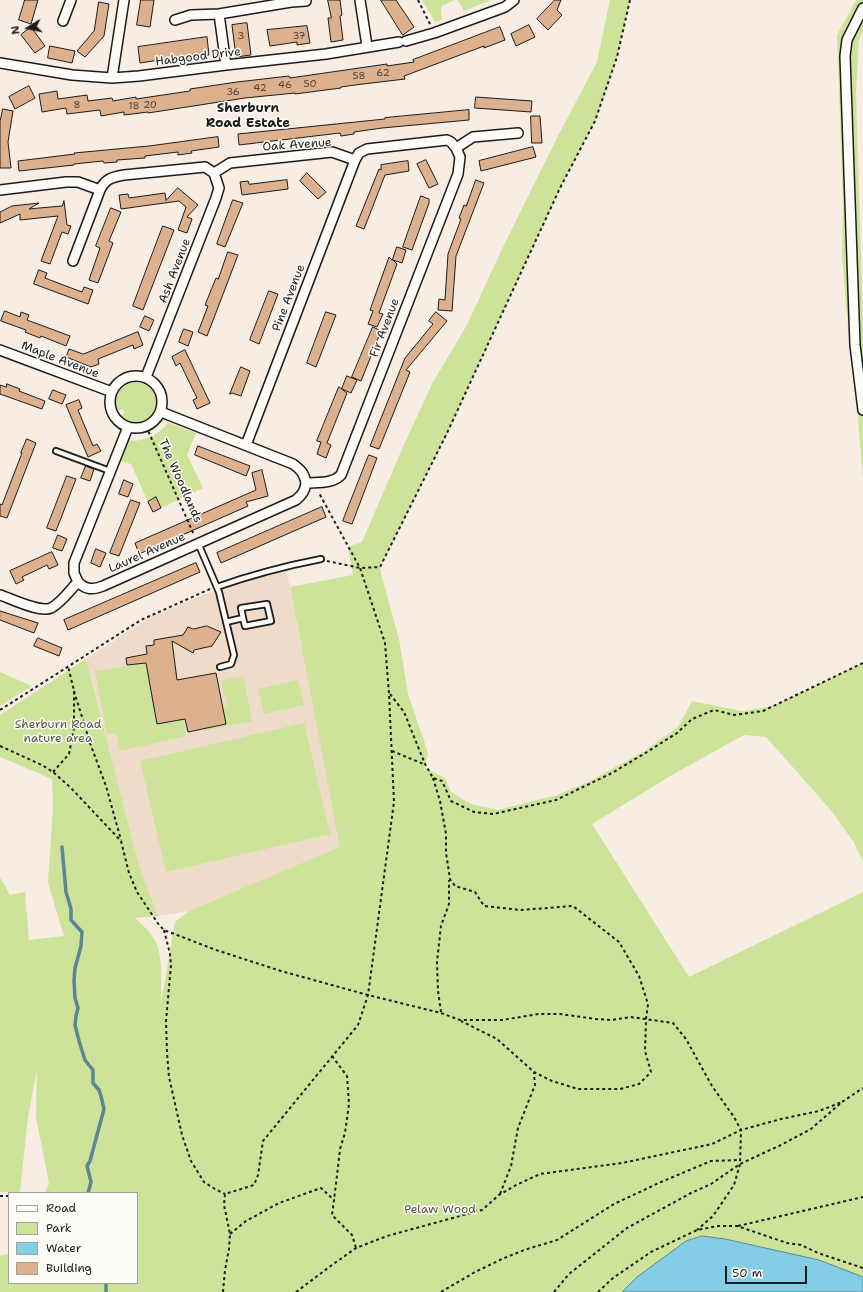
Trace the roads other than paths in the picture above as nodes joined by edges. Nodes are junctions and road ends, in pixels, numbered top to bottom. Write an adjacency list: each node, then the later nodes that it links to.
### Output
1 (71, 0): 9 (street)
2 (124, 0): 13 (street)
3 (360, 0): 10 (street)
4 (514, 0): 10 (street, Habgood Drive)
5 (306, 1): 7 (street)
6 (863, 8): 24 (street)
7 (219, 14): 8 (street); 12 (street)
8 (175, 20)
9 (63, 21)
10 (367, 46): 12 (street, Habgood Drive)
11 (0, 63): 13 (street, Habgood Drive)
12 (226, 65): 13 (street, Habgood Drive)
13 (112, 78)
14 (518, 133): 15 (street)
15 (456, 148): 16 (street); 30 (street, Fir Avenue)
16 (356, 160): 17 (street, Oak Avenue); 27 (street, Pine Avenue)
17 (214, 173): 19 (street); 22 (street, Ash Avenue)
18 (0, 190): 19 (street)
19 (100, 190): 20 (street)
20 (73, 260)
21 (0, 350): 23 (street, Maple Avenue)
22 (146, 377): 23 (street); 25 (street)
23 (112, 392): 26 (street)
24 (863, 410)
25 (161, 412): 26 (street); 27 (street)
26 (128, 427): 29 (street)
27 (246, 445): 30 (street)
28 (56, 451): 29 (lane)
29 (110, 471): 33 (street)
30 (309, 485): 31 (street, Laurel Avenue)
31 (198, 543): 33 (street, Laurel Avenue); 34 (lane)
32 (321, 559): 34 (lane)
33 (78, 582): 35 (street)
34 (217, 587): 37 (lane)
35 (0, 595)
36 (244, 618): 36 (lane); 37 (lane)
37 (226, 622): 38 (lane)
38 (220, 667)

